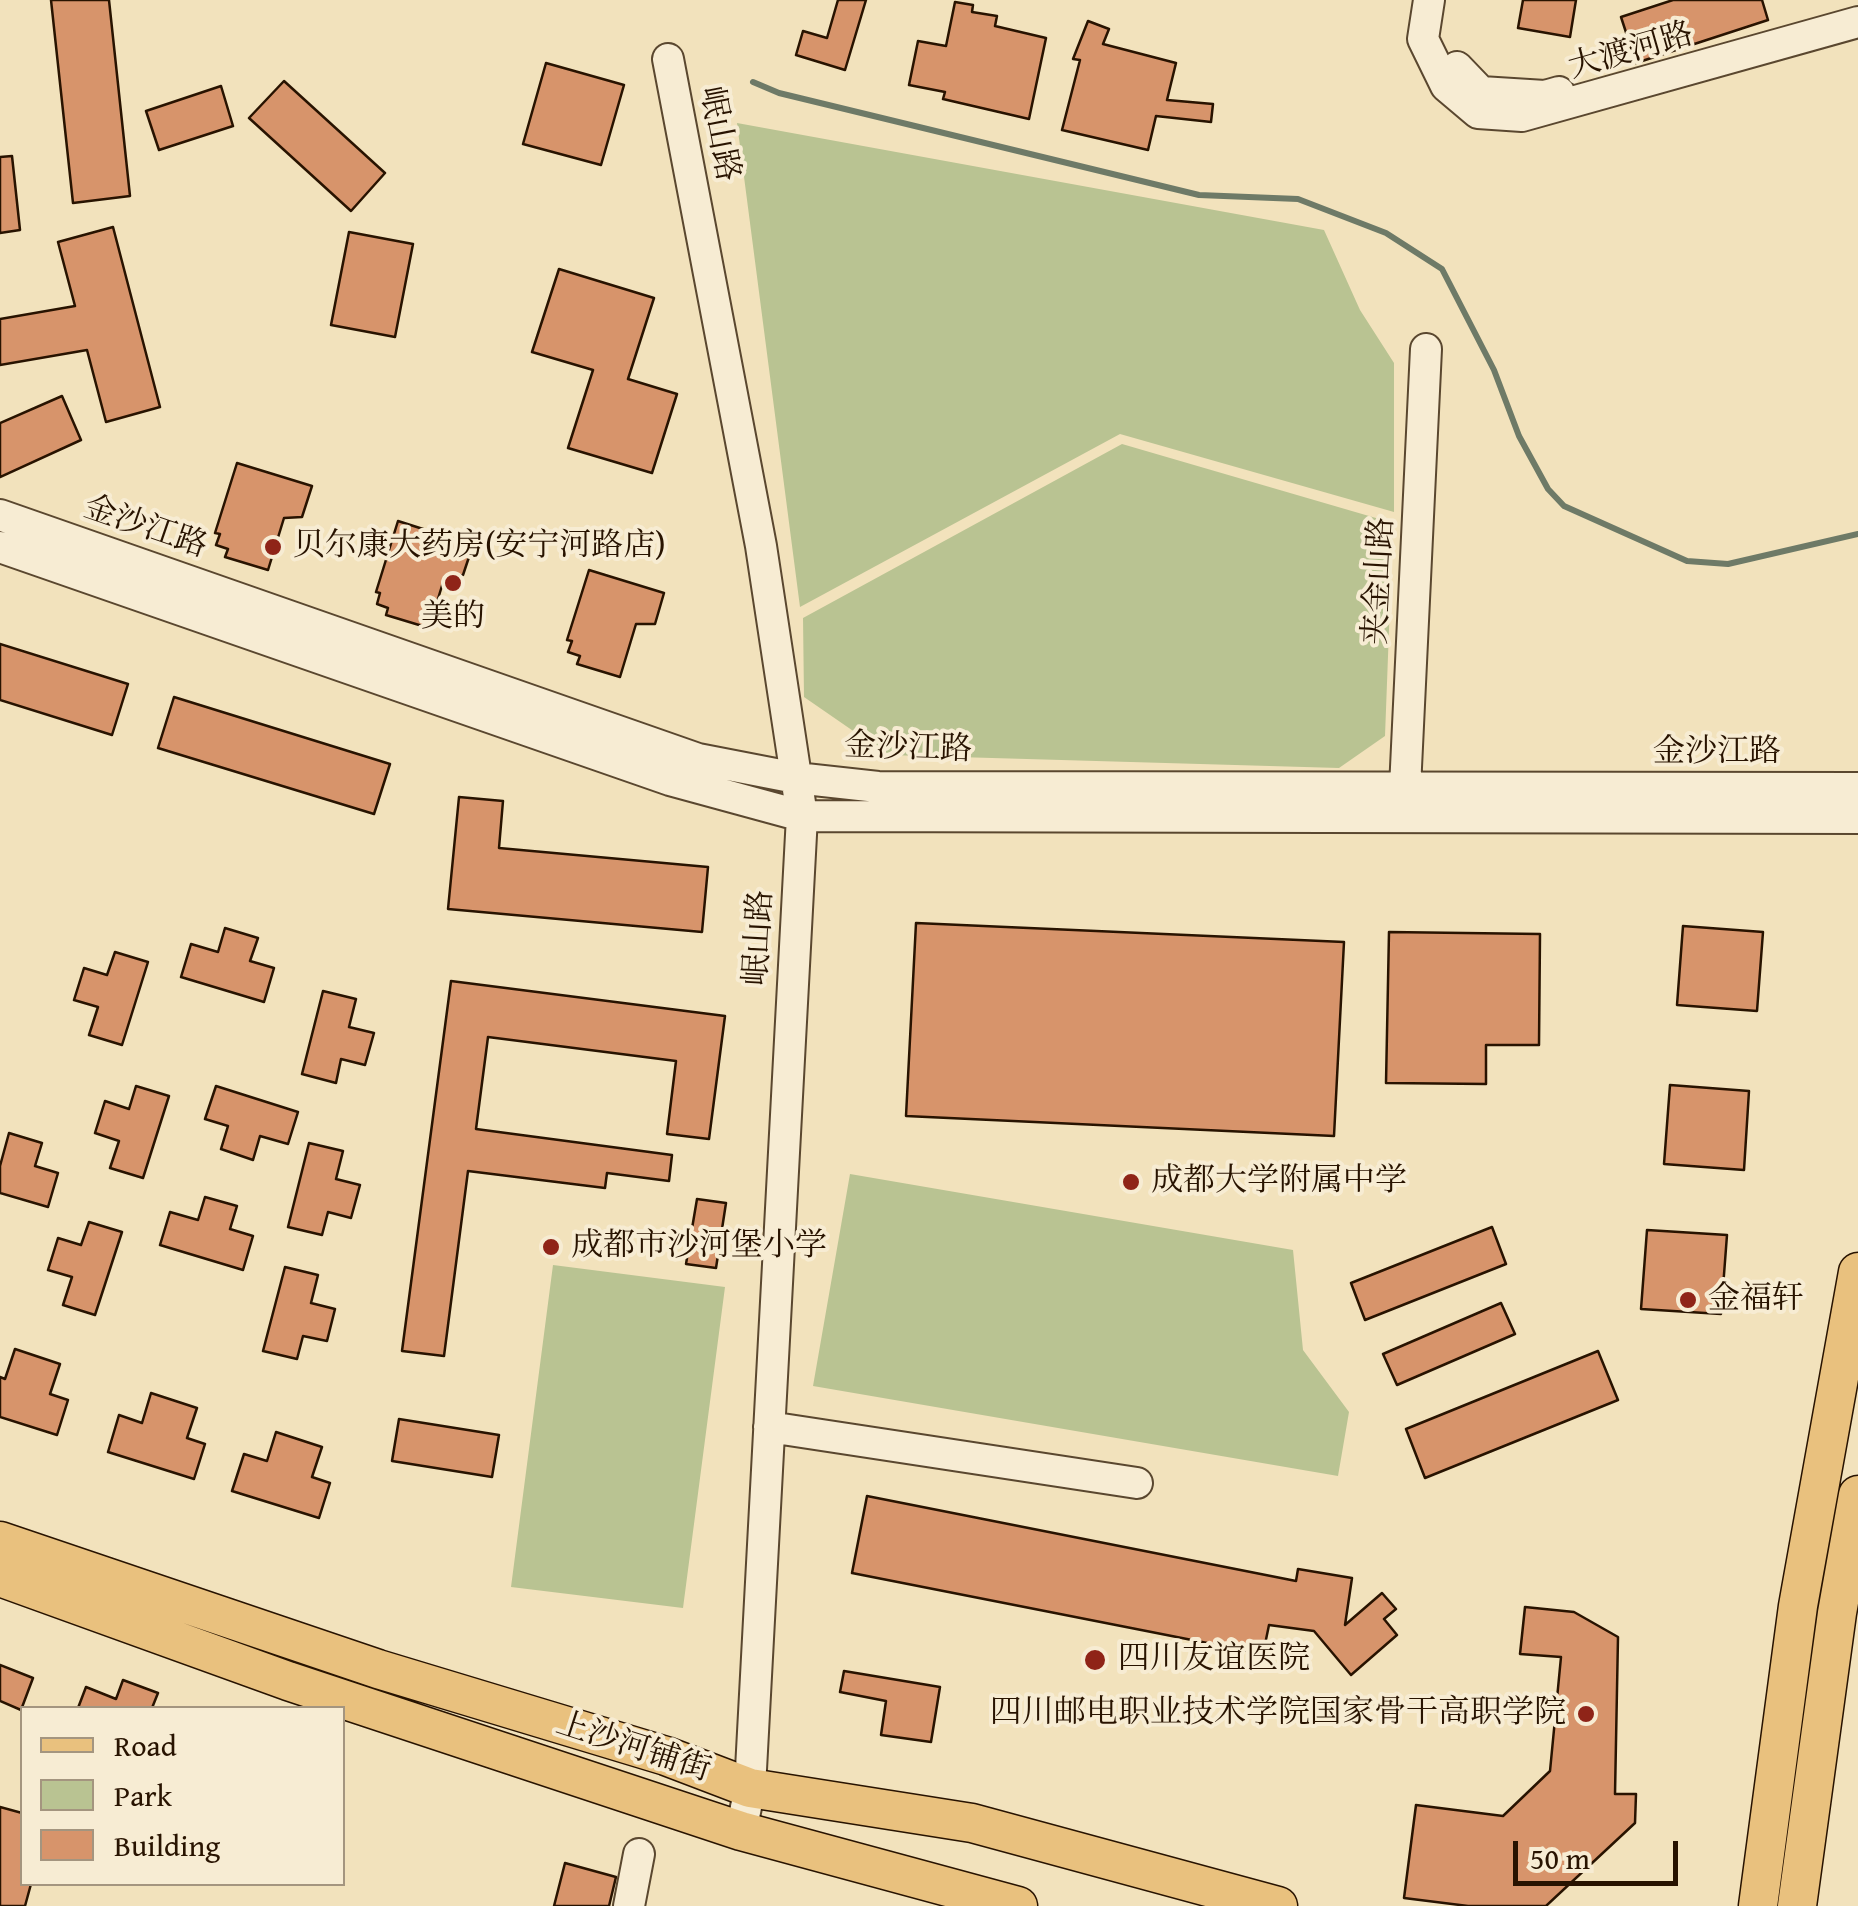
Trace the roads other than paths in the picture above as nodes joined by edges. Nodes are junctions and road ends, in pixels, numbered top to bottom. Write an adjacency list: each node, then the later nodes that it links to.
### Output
1 (1429, 0): 4 (street, 大渡河路)
2 (1448, 0): 3 (street, 大渡河路)
3 (1858, 6)
4 (1858, 22)
5 (668, 58): 9 (street, 岷山路)
6 (1426, 349): 11 (street, 夹金山路)
7 (0, 514): 9 (street, 金沙江路)
8 (0, 548): 12 (street)
9 (796, 778): 11 (street, 金沙江路); 12 (street, 岷山路)
10 (1858, 788): 11 (street, 金沙江路)
11 (1404, 802): 12 (street); 13 (street, 金沙江路)
12 (802, 816): 15 (street, 岷山路)
13 (1858, 818)
14 (1858, 1272): 26 (main road)
15 (770, 1426): 16 (street); 20 (street, 岷山路)
16 (1137, 1483)
17 (1858, 1496): 27 (main road)
18 (0, 1541): 20 (main road, 上沙河铺街)
19 (0, 1577): 21 (main road, 上沙河铺街)
20 (750, 1788): 21 (street, 岷山路); 25 (main road, 上沙河铺街)
21 (742, 1831): 24 (main road, 上沙河铺街)
22 (639, 1854): 23 (street)
23 (628, 1906)
24 (1018, 1906)
25 (1278, 1906)
26 (1758, 1906)
27 (1797, 1906)

